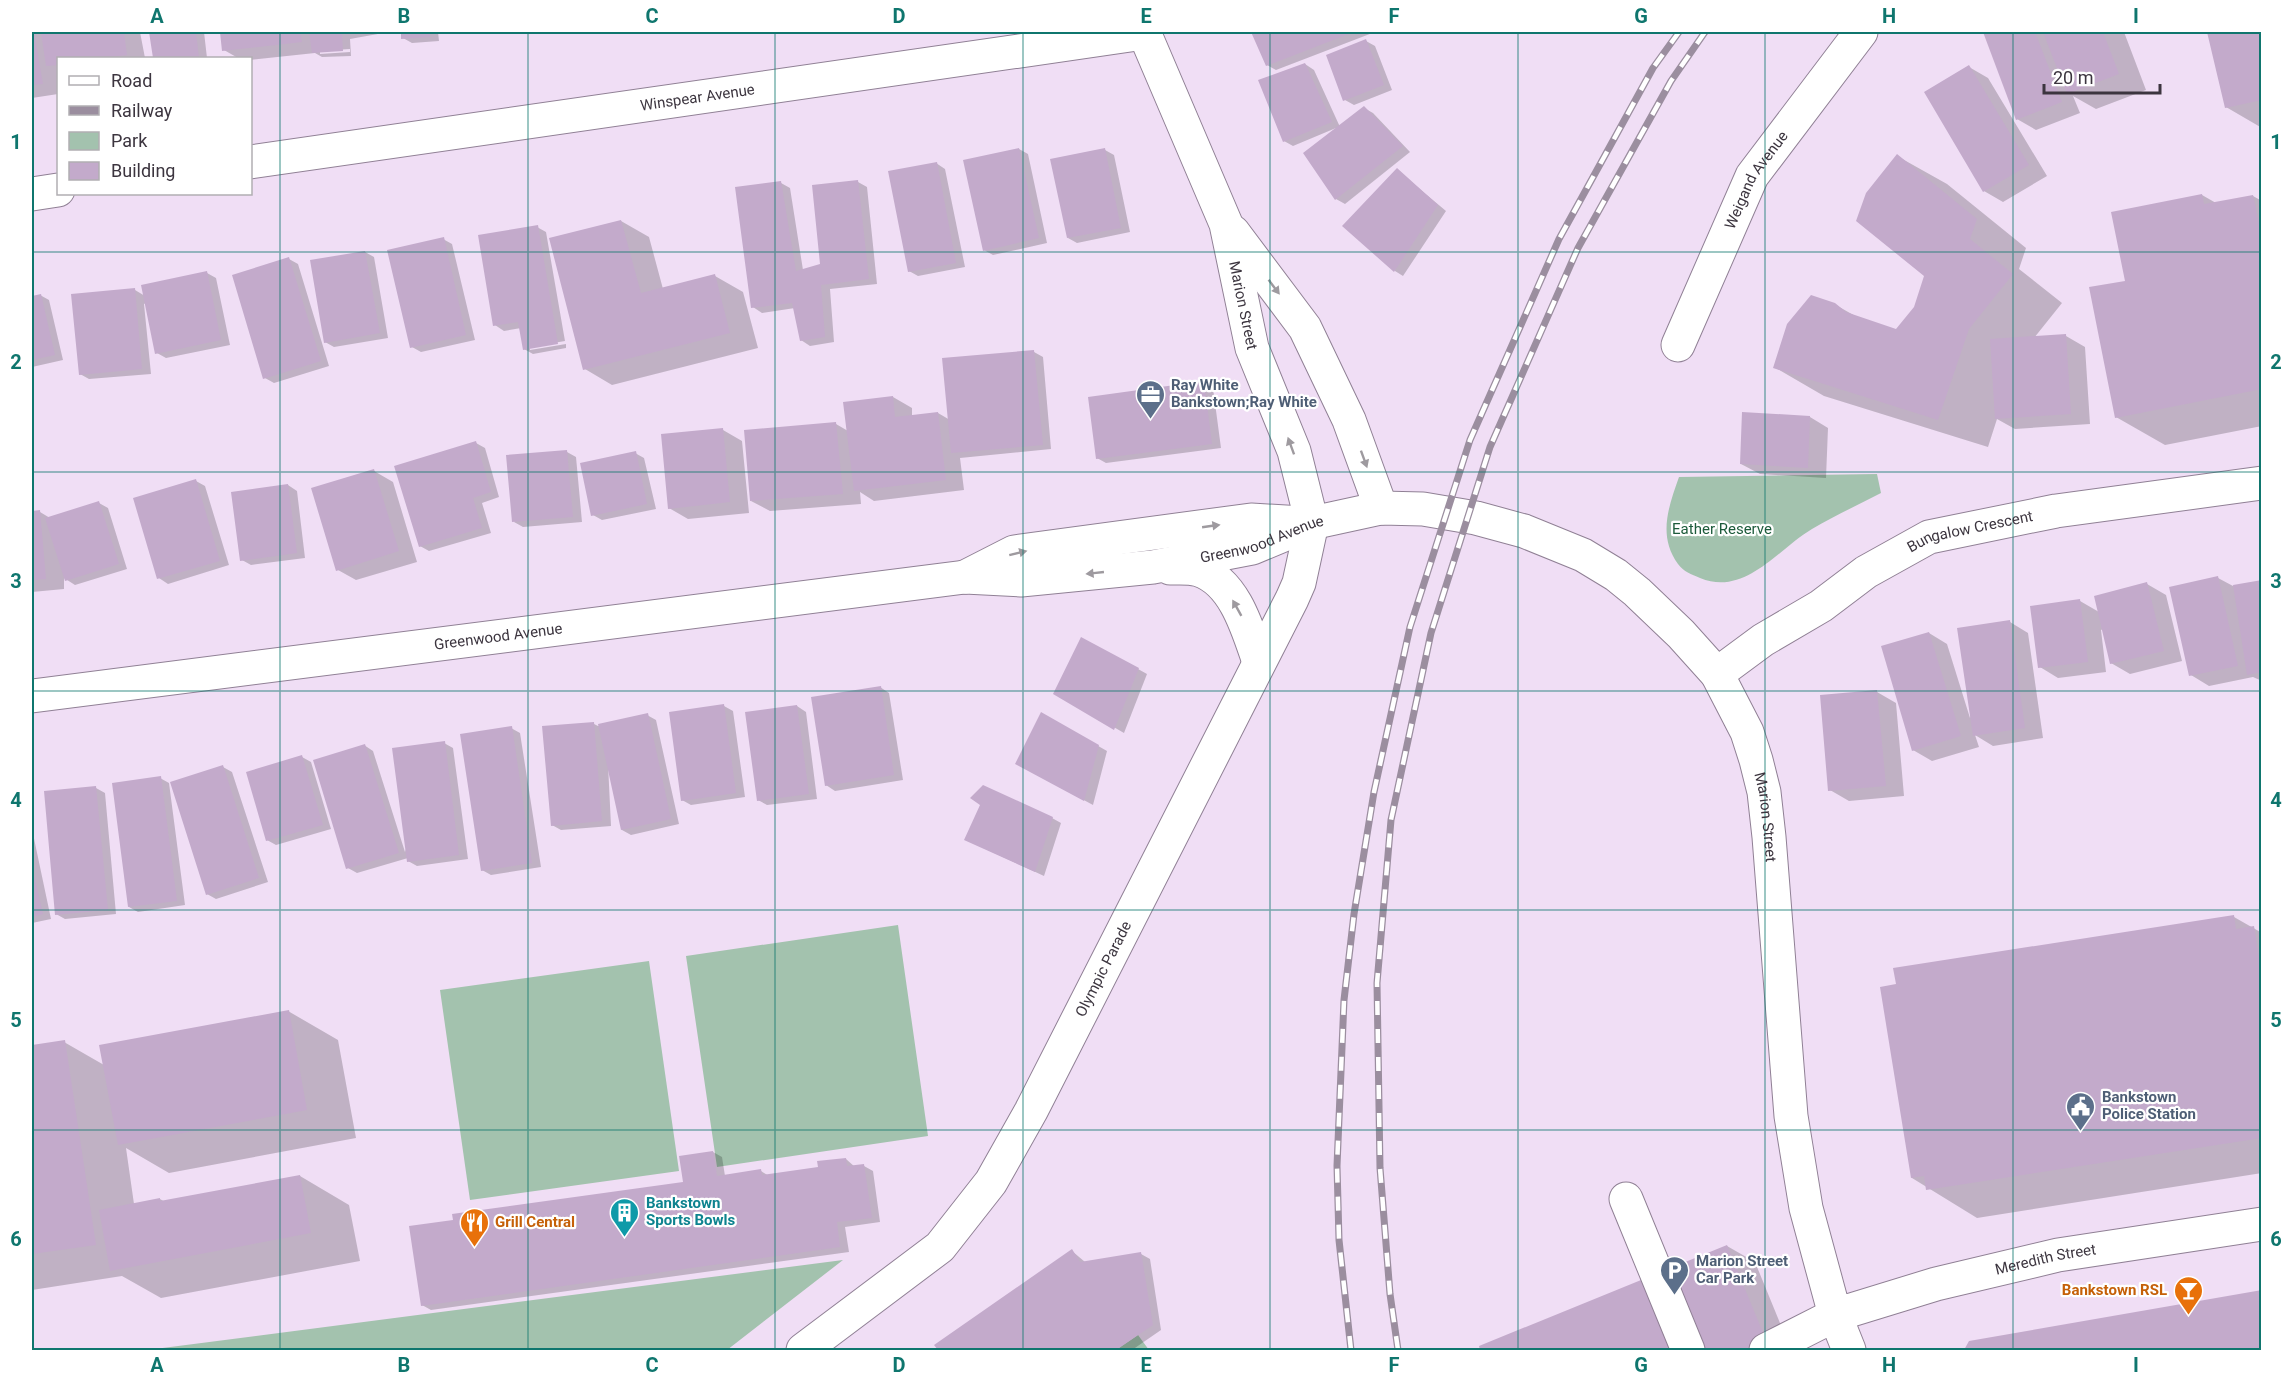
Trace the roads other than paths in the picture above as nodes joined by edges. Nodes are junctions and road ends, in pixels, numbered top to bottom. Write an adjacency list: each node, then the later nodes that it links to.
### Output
1 (1144, 32): 3 (main road, Winspear Avenue); 6 (main road, Marion Street)
2 (1861, 32): 7 (main road, Weigand Avenue)
3 (252, 162)
4 (57, 190): 5 (main road)
5 (32, 194)
6 (1226, 224): 9 (main road, Marion Street, one-way to 9); 10 (main road, Marion Street, one-way to 6)
7 (1678, 345)
8 (2262, 483): 14 (main road, Bungalow Crescent)
9 (1381, 508): 10 (main road, Marion Street); 14 (main road, Marion Street)
10 (1312, 523): 11 (main road, Greenwood Avenue); 12 (main road, Greenwood Avenue, one-way to 10); 13 (main road, Olympic Parade)
11 (1153, 567): 12 (main road, Greenwood Avenue, one-way to 12); 13 (main road, one-way to 11)
12 (965, 577): 15 (main road, Greenwood Avenue)
13 (1259, 662): 19 (main road, Olympic Parade)
14 (1716, 674): 18 (main road, Marion Street)
15 (32, 696)
16 (1626, 1199): 20 (main road)
17 (2262, 1224): 18 (main road, Meredith Street)
18 (1834, 1315): 21 (main road, Meredith Street); 22 (main road, Marion Street)
19 (802, 1350)
20 (1688, 1350)
21 (1766, 1350)
22 (1849, 1350)

